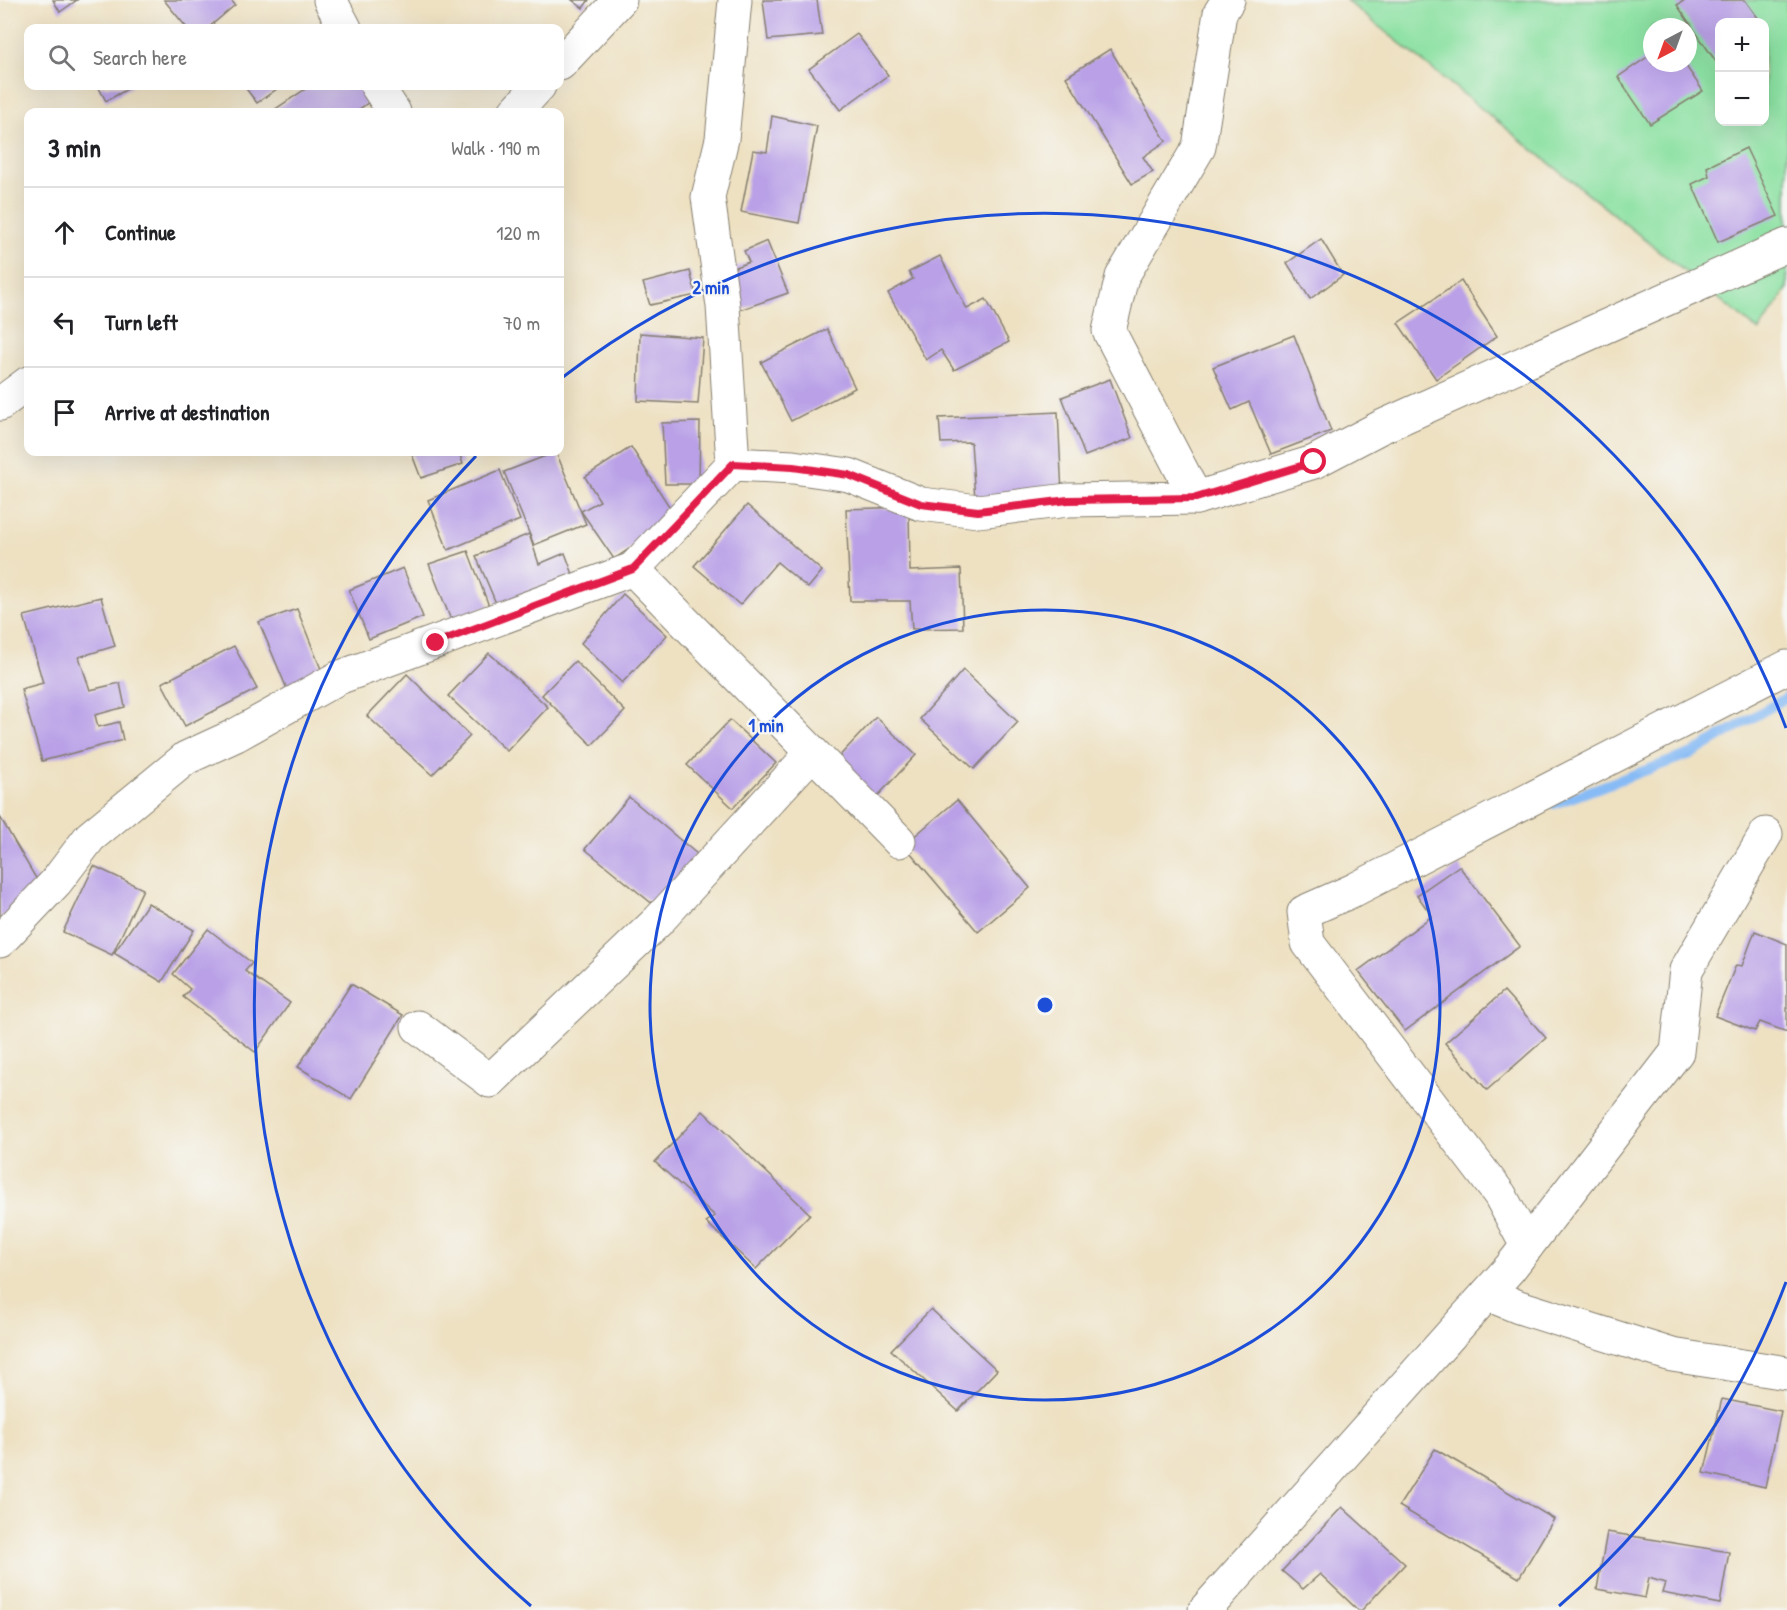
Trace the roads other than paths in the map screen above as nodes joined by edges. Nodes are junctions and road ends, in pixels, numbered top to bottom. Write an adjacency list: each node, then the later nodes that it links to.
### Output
1 (330, 0): 5 (street)
2 (620, 0): 6 (street)
3 (735, 0): 14 (street)
4 (1228, 0): 15 (street)
5 (343, 24)
6 (564, 60)
7 (379, 90): 9 (street)
8 (535, 90): 10 (street)
9 (391, 108)
10 (519, 108)
11 (1787, 245): 15 (street)
12 (24, 386): 13 (street)
13 (0, 404)
14 (733, 464): 15 (street); 16 (street)
15 (1196, 498)
16 (633, 569): 18 (street); 21 (street)
17 (1787, 667): 23 (street)
18 (812, 753): 20 (street); 22 (street)
19 (1766, 834): 23 (street)
20 (899, 841)
21 (0, 941)
22 (418, 1027)
23 (1527, 1246): 24 (street)
24 (1487, 1294): 25 (street); 26 (street)
25 (1787, 1373)
26 (1205, 1610)

